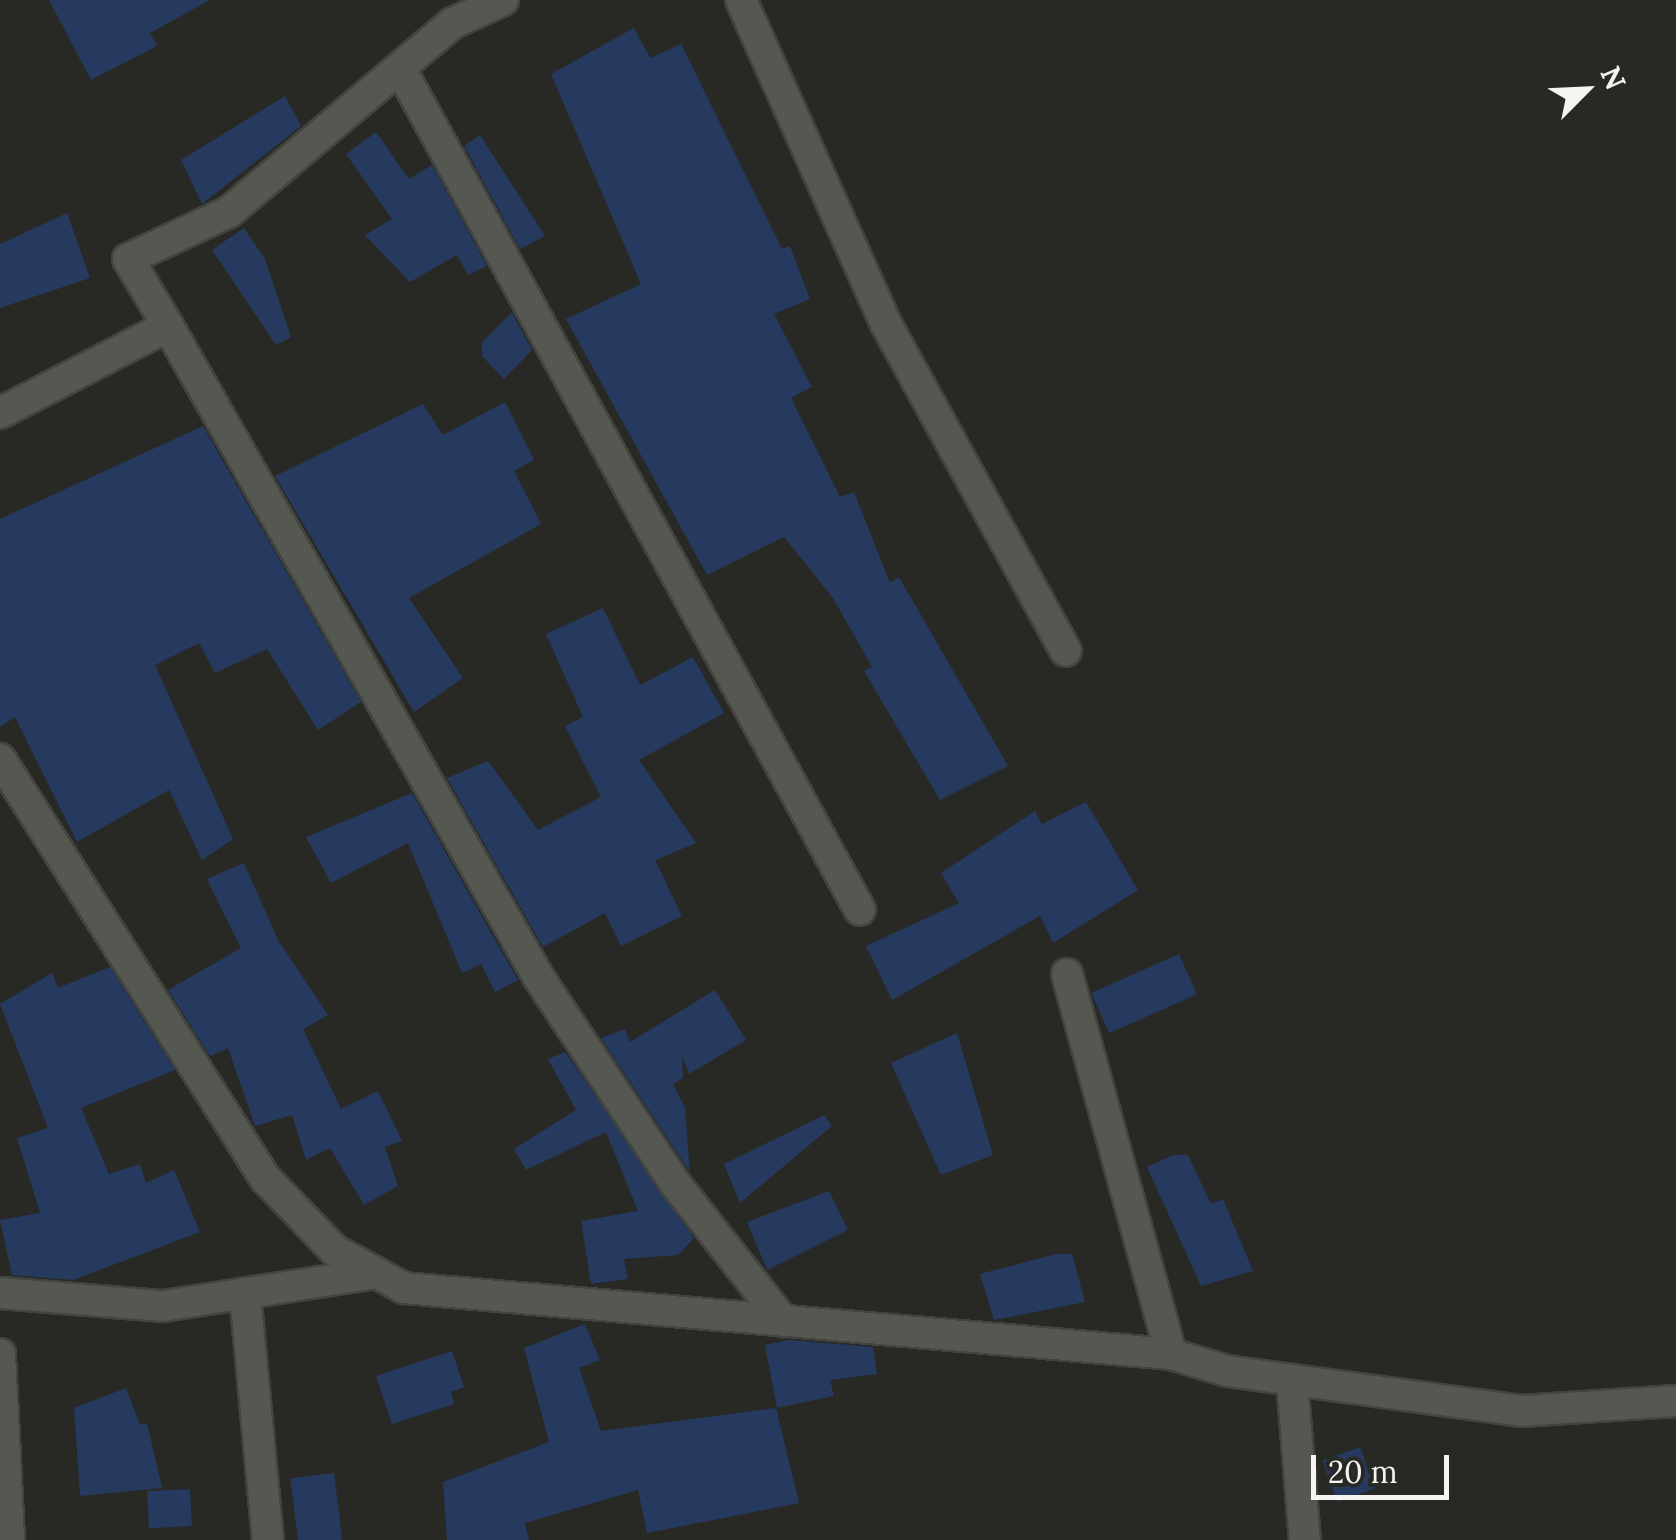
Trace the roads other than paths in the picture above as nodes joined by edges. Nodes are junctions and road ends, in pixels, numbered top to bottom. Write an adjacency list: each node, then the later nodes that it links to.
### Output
1 (503, 0): 3 (street)
2 (742, 0): 6 (street)
3 (401, 70): 4 (street); 8 (street)
4 (168, 326): 5 (street); 13 (street)
5 (0, 413)
6 (1066, 651)
7 (0, 759): 10 (street)
8 (860, 910)
9 (1067, 974): 15 (street)
10 (376, 1273): 12 (street); 13 (street)
11 (0, 1293): 12 (street)
12 (244, 1294): 19 (street)
13 (783, 1321): 15 (street)
14 (0, 1354): 18 (street)
15 (1171, 1354): 16 (street)
16 (1292, 1380): 17 (street); 20 (street)
17 (1676, 1401)
18 (10, 1540)
19 (268, 1540)
20 (1304, 1540)

